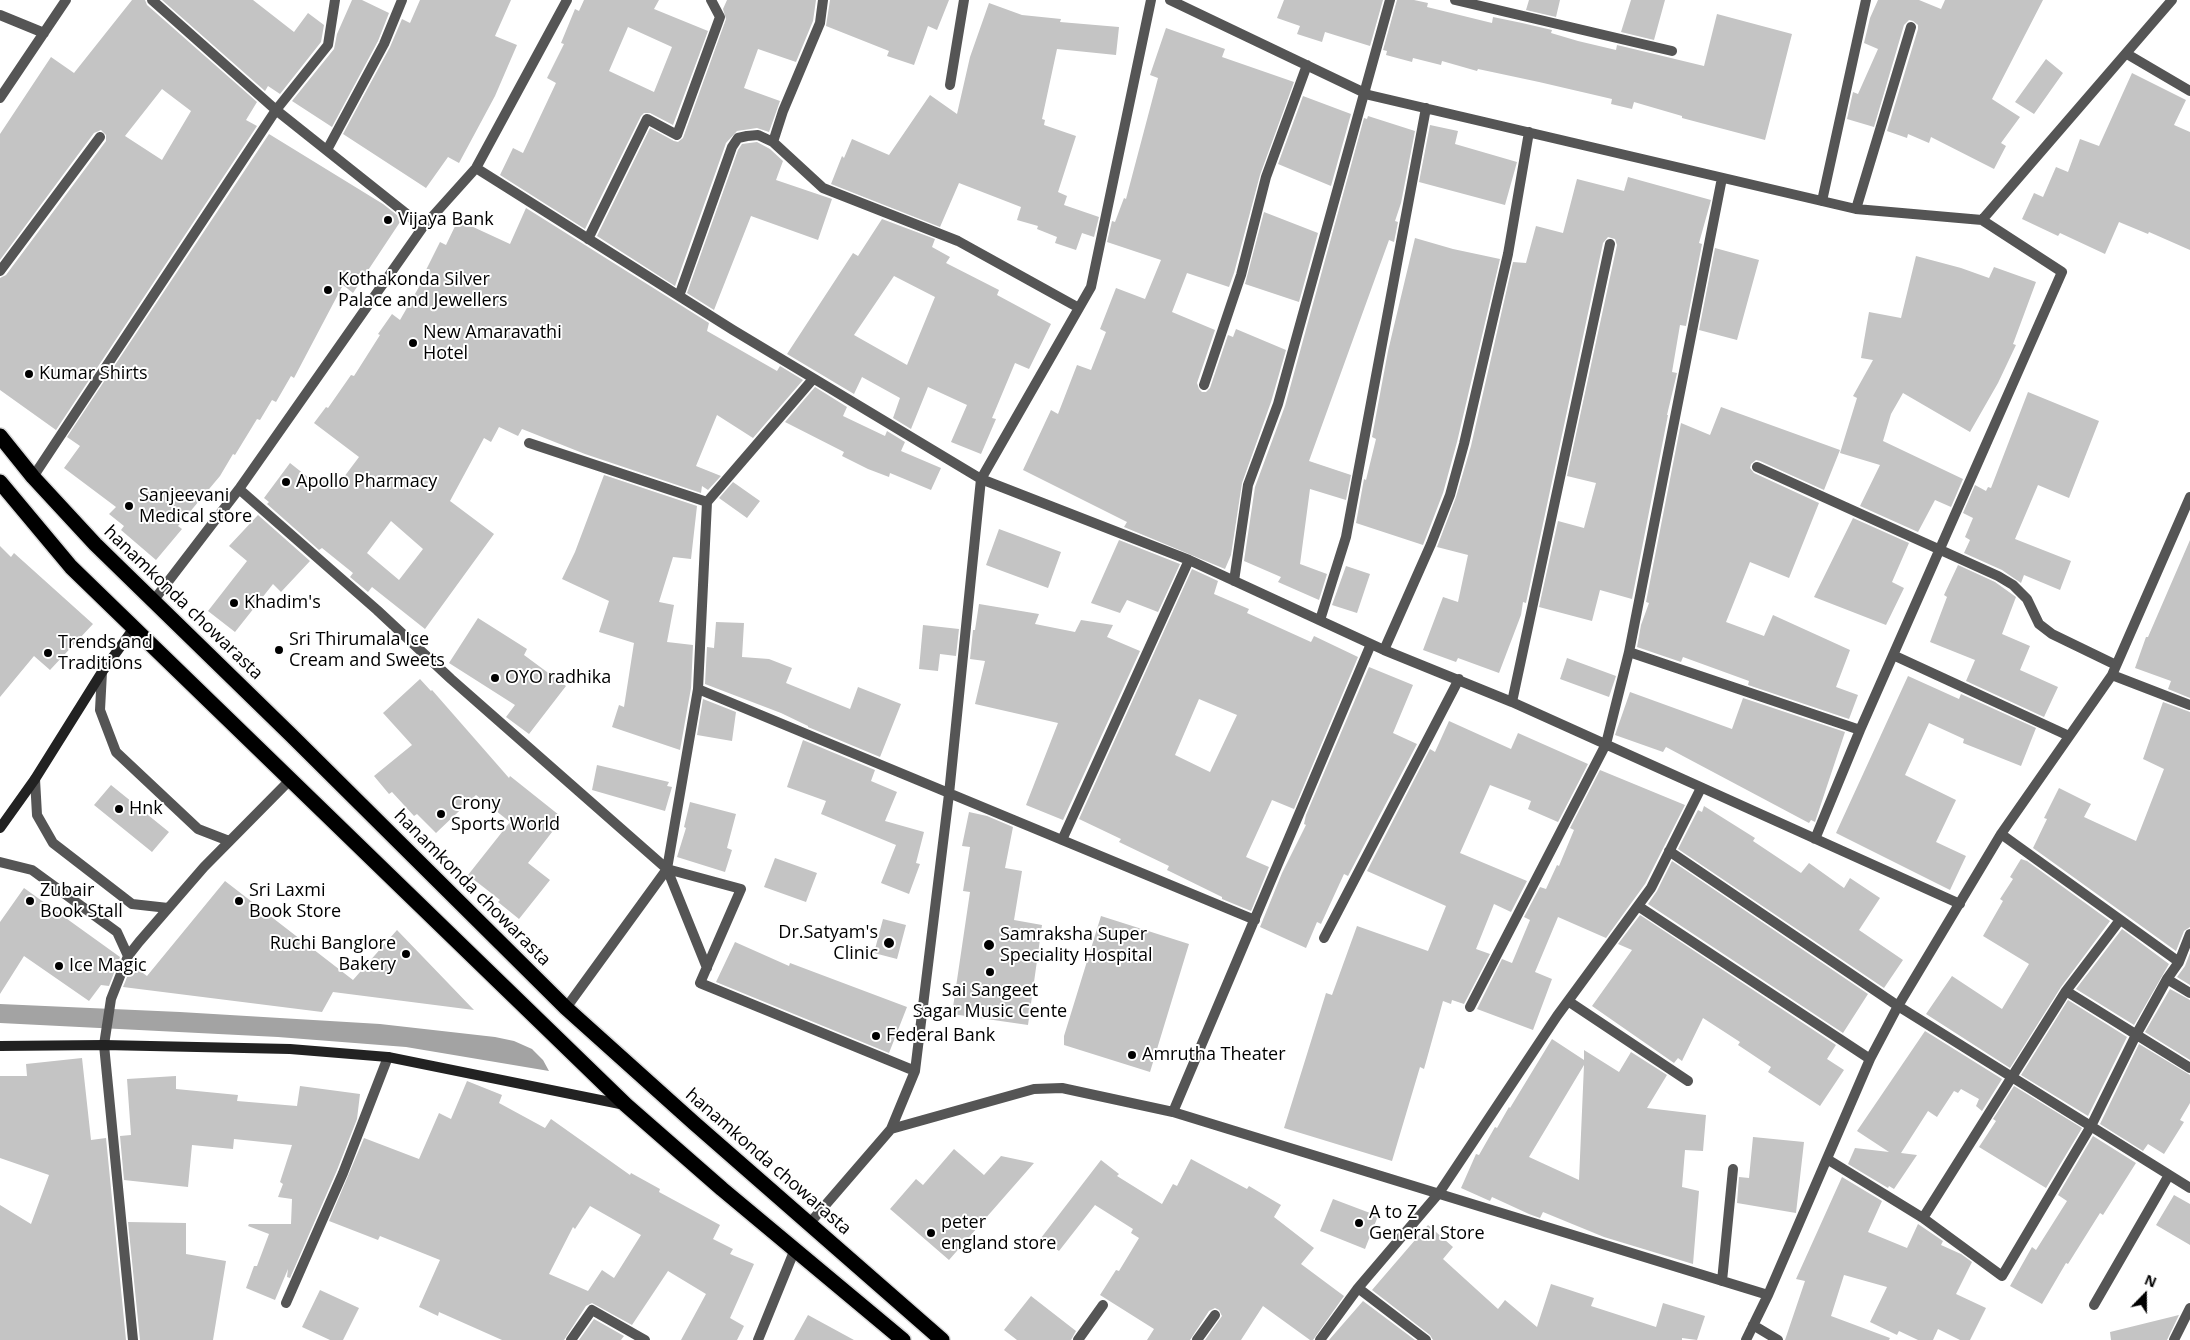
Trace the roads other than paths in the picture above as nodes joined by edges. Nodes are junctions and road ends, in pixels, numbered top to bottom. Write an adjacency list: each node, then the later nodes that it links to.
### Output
1 (66, 0): 17 (street)
2 (152, 0): 26 (street)
3 (335, 0): 26 (street)
4 (402, 0): 30 (street)
5 (567, 0): 31 (street)
6 (711, 0): 37 (street)
7 (823, 0): 29 (street)
8 (964, 0): 21 (street)
9 (1151, 0): 41 (street)
10 (1170, 0): 20 (street)
11 (1390, 0): 23 (street)
12 (1454, 0): 18 (street)
13 (1866, 0): 33 (street)
14 (2172, 0): 19 (street)
15 (0, 15): 17 (street)
16 (1911, 27): 34 (street)
17 (44, 33): 24 (street)
18 (1672, 51)
19 (2127, 54): 22 (street); 35 (street)
20 (1308, 66): 23 (street); 43 (street)
21 (950, 85)
22 (2190, 92)
23 (1364, 93): 25 (street); 55 (street)
24 (0, 98)
25 (1426, 108): 27 (street); 57 (street)
26 (276, 110): 30 (street); 47 (street)
27 (1529, 132): 32 (street); 60 (street)
28 (100, 137): 39 (street)
29 (773, 142): 40 (street); 41 (street)
30 (327, 150): 36 (street)
31 (476, 168): 36 (street); 37 (street)
32 (1722, 178): 33 (street); 61 (street)
33 (1822, 201): 34 (street)
34 (1856, 209): 35 (street)
35 (1982, 220): 53 (street)
36 (423, 227): 50 (street)
37 (588, 239): 40 (street)
38 (1610, 244): 68 (street)
39 (0, 272)
40 (679, 296): 42 (street)
41 (1079, 308): 48 (street)
42 (813, 378): 48 (street); 52 (street)
43 (1204, 385)
44 (0, 436): 47 (highway, hanamkonda chowarasta)
45 (529, 443): 52 (street)
46 (1757, 467): 53 (street)
47 (33, 477): 56 (highway, hanamkonda chowarasta)
48 (981, 479): 54 (street); 76 (street)
49 (0, 482): 58 (highway)
50 (240, 489): 56 (street); 84 (street)
51 (2190, 497): 63 (street)
52 (707, 502): 67 (street)
53 (1940, 549): 62 (street); 63 (street)
54 (1189, 560): 55 (street); 80 (street)
55 (1234, 581): 57 (street)
56 (154, 600): 101 (highway, hanamkonda chowarasta)
57 (1320, 620): 59 (street)
58 (134, 628): 64 (street); 74 (highway)
59 (1371, 644): 60 (street); 88 (street)
60 (1384, 650): 66 (street)
61 (1629, 652): 70 (street); 72 (street)
62 (1893, 655): 70 (street); 71 (street)
63 (2116, 665): 65 (street)
64 (102, 672): 73 (street); 81 (street)
65 (2112, 675): 69 (street); 71 (street)
66 (1459, 679): 68 (street); 91 (street)
67 (698, 689): 76 (street); 84 (street)
68 (1512, 702): 72 (street)
69 (2190, 705)
70 (1860, 730): 79 (street)
71 (2069, 736): 78 (street)
72 (1606, 744): 75 (street); 100 (street)
73 (36, 779): 77 (street); 87 (street)
74 (290, 780): 81 (street); 111 (highway)
75 (1701, 788): 79 (street); 82 (street)
76 (949, 794): 80 (street); 108 (street)
77 (0, 828)
78 (2001, 834): 85 (street); 89 (street)
79 (1815, 839): 85 (street)
80 (1062, 840): 88 (street)
81 (229, 841): 87 (street)
82 (1670, 851): 86 (street); 99 (street)
83 (0, 862): 92 (street)
84 (667, 869): 94 (street); 94 (street); 101 (street)
85 (1960, 904): 99 (street)
86 (1638, 906): 98 (street); 106 (street)
87 (168, 908): 92 (street)
88 (1255, 920): 112 (street)
89 (2120, 920): 93 (street); 96 (street)
90 (2190, 934): 93 (street)
91 (1324, 938)
92 (128, 956): 103 (street)
93 (2178, 962): 95 (street)
94 (707, 968): 108 (street)
95 (2167, 979): 97 (street); 102 (street)
96 (2066, 991): 102 (street); 109 (street)
97 (2190, 993)
98 (1568, 1001): 110 (street); 119 (street)
99 (1898, 1006): 106 (street); 109 (street)
100 (1470, 1007)
101 (566, 1008): 121 (highway, hanamkonda chowarasta)
102 (2136, 1035): 107 (street); 113 (street)
103 (104, 1045): 104 (street); 105 (street); 132 (street)
104 (0, 1046)
105 (388, 1057): 111 (street); 126 (street)
106 (1870, 1059): 115 (street)
107 (2190, 1068)
108 (915, 1071): 114 (street)
109 (2013, 1078): 113 (street); 120 (street)
110 (1688, 1081)
111 (626, 1105): 122 (highway)
112 (1173, 1112): 114 (street); 119 (street)
113 (2090, 1126): 117 (street); 120 (street)
114 (891, 1129): 121 (street)
115 (1827, 1159): 120 (street); 125 (street)
116 (1733, 1169): 123 (street)
117 (2169, 1175): 118 (street); 128 (street)
118 (2190, 1188)
119 (1439, 1193): 123 (street); 124 (street)
120 (1923, 1218)
121 (809, 1224): 137 (highway, hanamkonda chowarasta)
122 (795, 1249): 135 (street); 136 (highway)
123 (1722, 1281): 125 (street)
124 (1358, 1288): 140 (street); 141 (street)
125 (1768, 1295): 131 (street)
126 (286, 1303)
127 (1103, 1305): 138 (street)
128 (2094, 1305)
129 (2190, 1308): 144 (street)
130 (1215, 1315): 139 (street)
131 (1753, 1325): 142 (street); 143 (street)
132 (133, 1340)
133 (571, 1340): 134 (street)
134 (645, 1340)
135 (758, 1340)
136 (903, 1340)
137 (942, 1340)
138 (1078, 1340)
139 (1197, 1340)
140 (1320, 1340)
141 (1426, 1340)
142 (1746, 1340)
143 (1778, 1340)
144 (2174, 1340)

